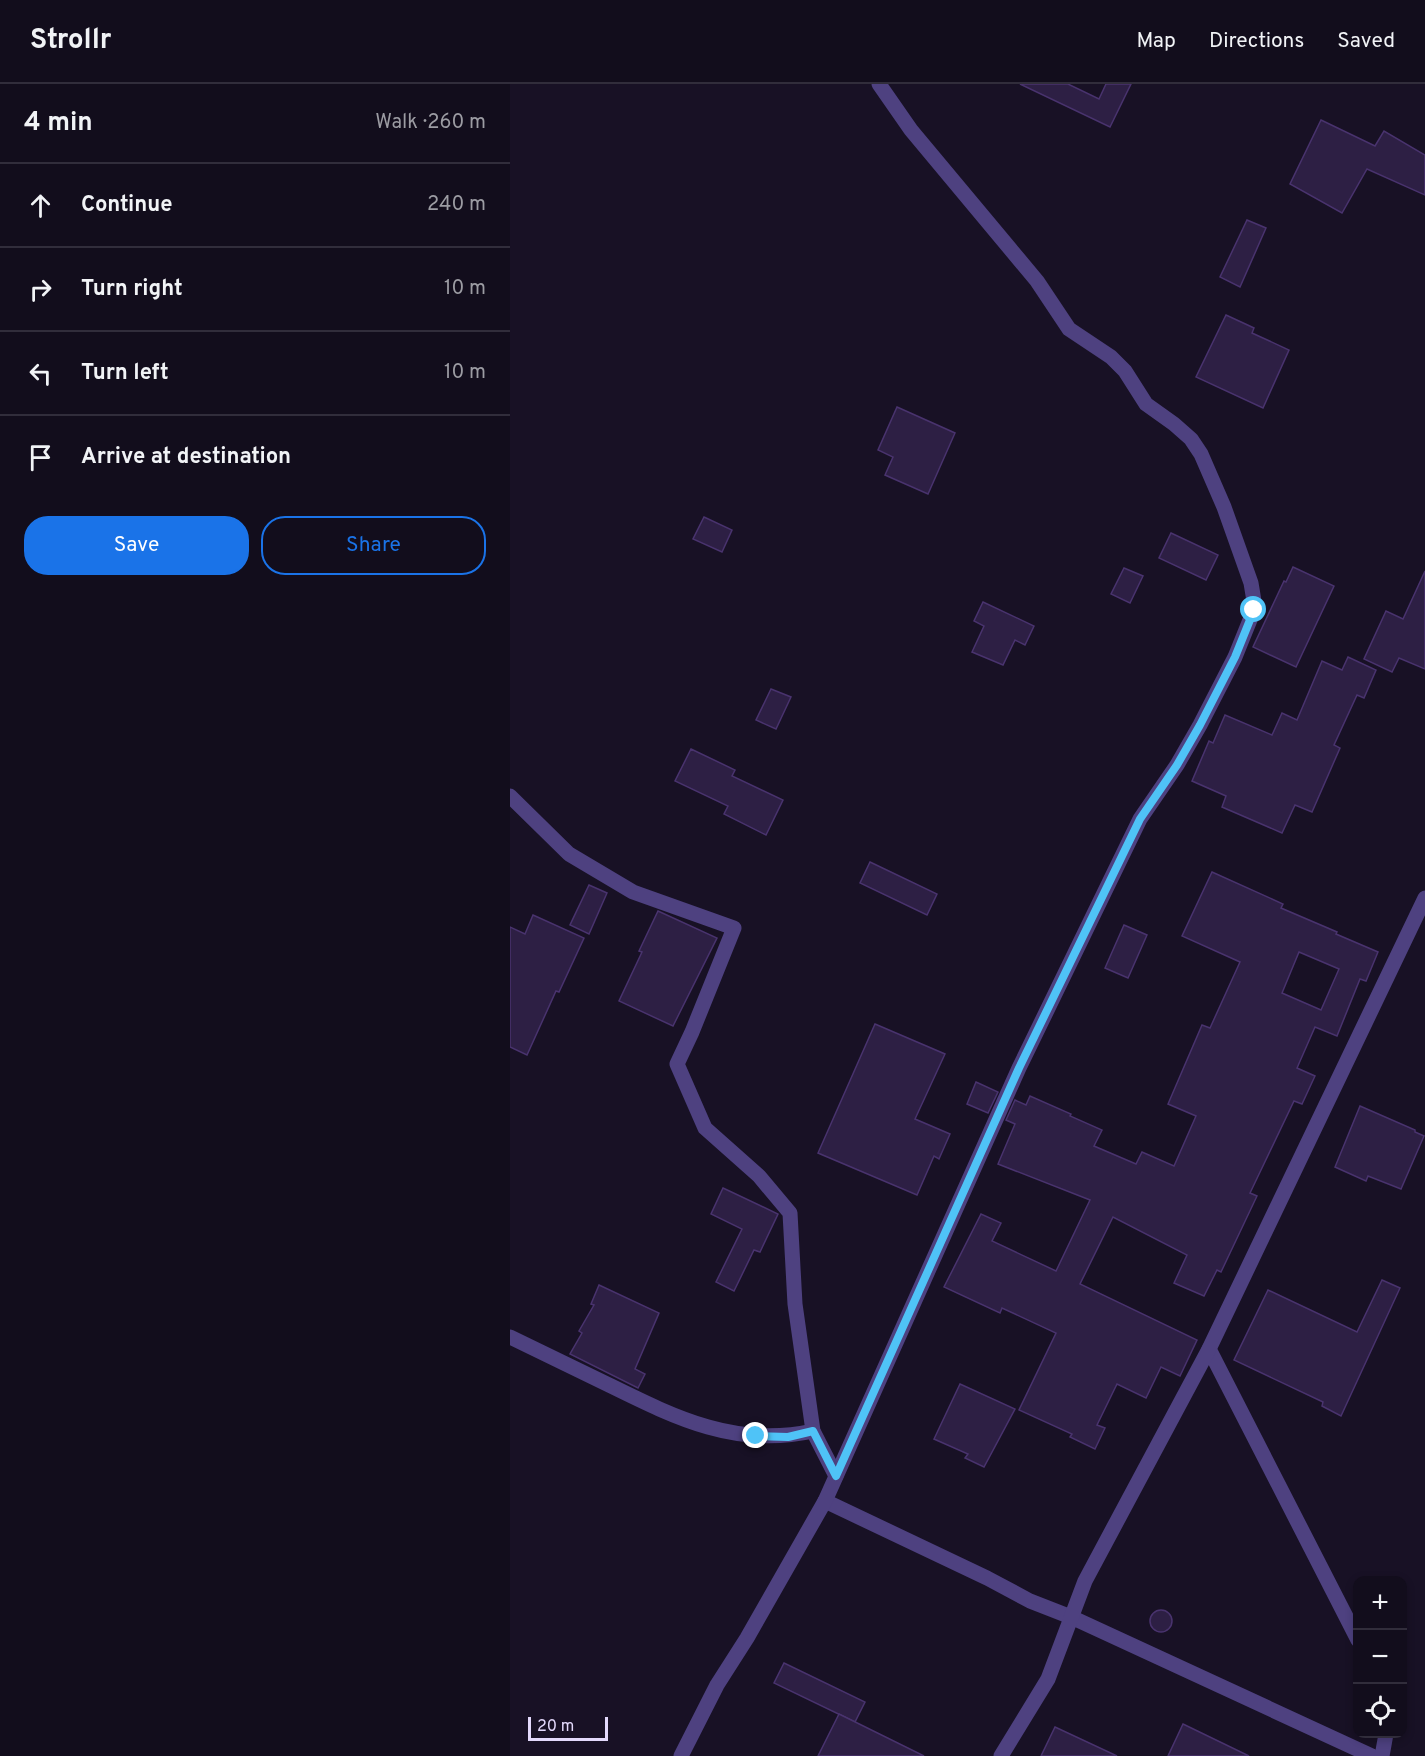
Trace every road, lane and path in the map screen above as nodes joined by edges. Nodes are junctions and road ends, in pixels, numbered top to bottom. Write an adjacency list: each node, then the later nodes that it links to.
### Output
1 (879, 84): 7 (street)
2 (510, 796): 6 (street)
3 (1425, 898): 5 (street)
4 (510, 1337): 6 (street)
5 (1209, 1349): 9 (street); 10 (street)
6 (813, 1431): 7 (street)
7 (836, 1476): 8 (street)
8 (825, 1501): 9 (street); 13 (street)
9 (1071, 1617): 12 (street); 14 (street)
10 (1353, 1630)
11 (1385, 1738): 16 (street)
12 (1348, 1750): 15 (street)
13 (681, 1756)
14 (1001, 1756)
15 (1372, 1756)
16 (1382, 1756)

